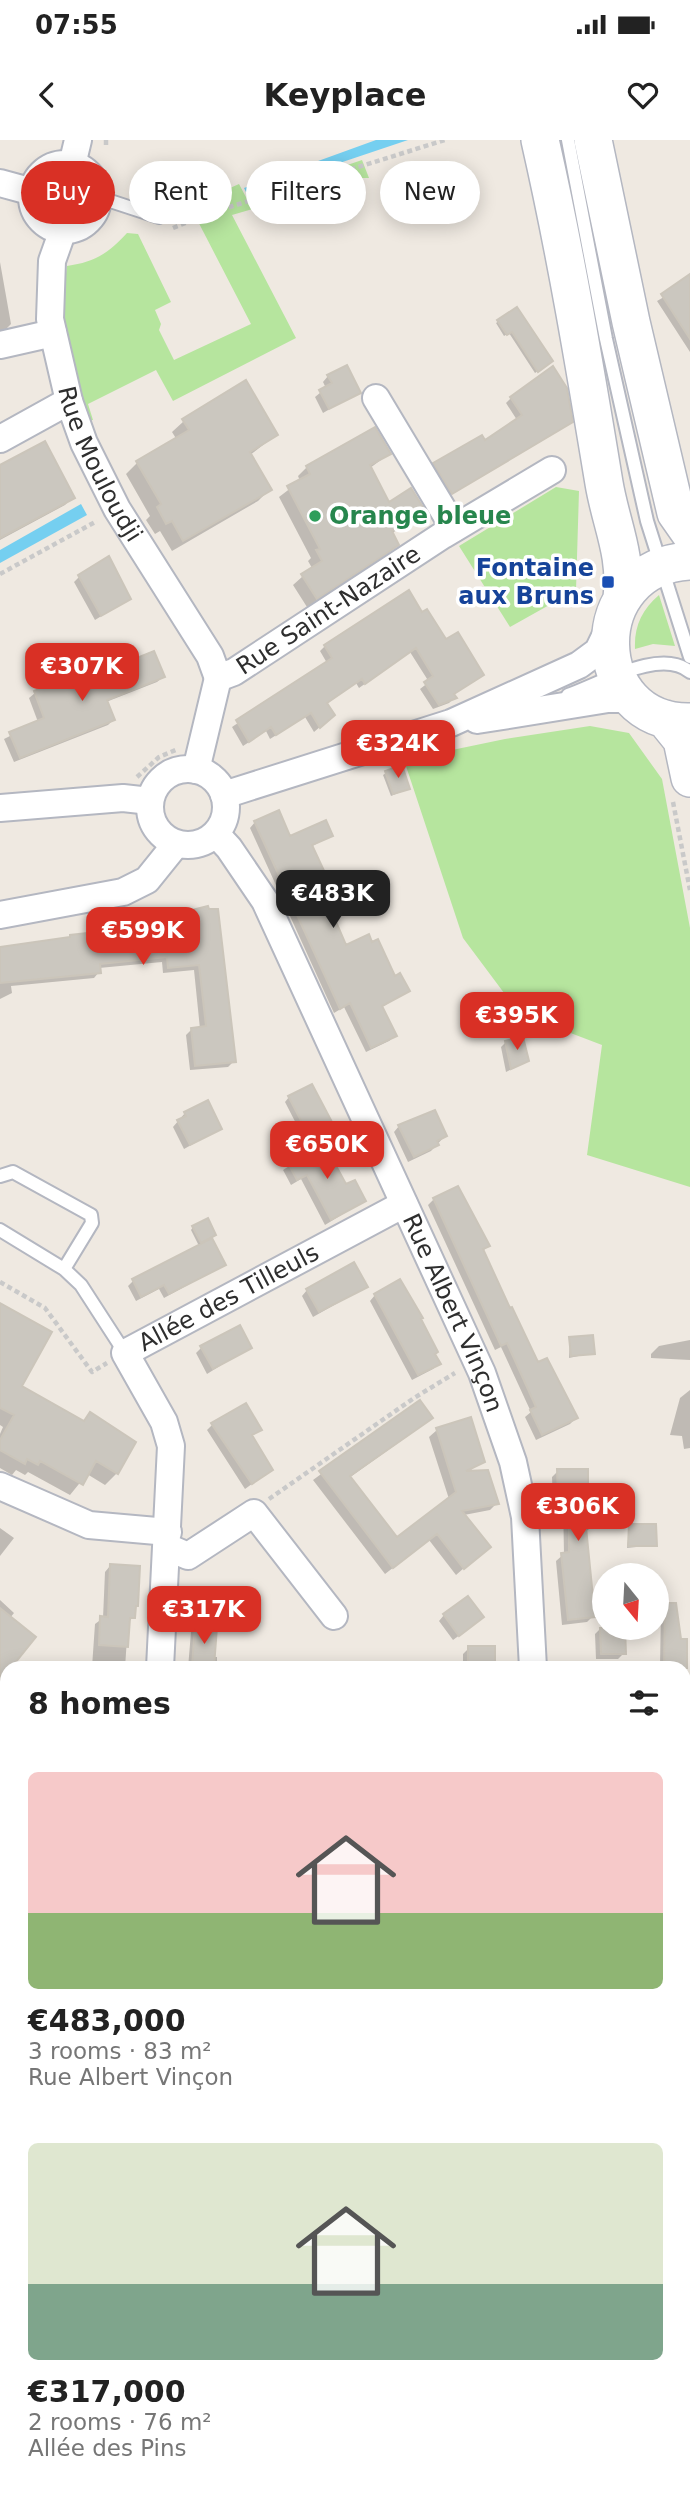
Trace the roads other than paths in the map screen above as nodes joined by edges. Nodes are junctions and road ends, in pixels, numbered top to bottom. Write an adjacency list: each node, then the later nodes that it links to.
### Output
1 (540, 140): 18 (main road)
2 (568, 140): 17 (lane)
3 (593, 140): 16 (main road)
4 (0, 183): 5 (street)
5 (21, 189)
6 (50, 224): 8 (street)
7 (82, 224): 8 (street)
8 (63, 230): 9 (street, Rue Mouloudji)
9 (53, 333): 10 (street); 12 (street, Rue Mouloudji)
10 (0, 345)
11 (376, 398): 15 (street)
12 (69, 401): 13 (street); 22 (street, Rue Mouloudji)
13 (0, 439)
14 (552, 470): 15 (street, Rue Saint-Nazaire)
15 (454, 528): 22 (street, Rue Saint-Nazaire)
16 (690, 533)
17 (676, 563): 18 (main road); 19 (lane)
18 (617, 611): 21 (street); 23 (main road)
19 (690, 657)
20 (690, 671): 23 (lane)
21 (562, 673): 23 (lane); 25 (street)
22 (218, 678): 26 (street, Rue Saint-Nazaire)
23 (625, 688): 24 (main road); 25 (street)
24 (678, 720): 27 (main road)
25 (451, 723): 28 (street)
26 (196, 770): 28 (street); 29 (street)
27 (682, 789)
28 (224, 794): 31 (street)
29 (150, 801): 30 (street); 32 (street)
30 (0, 808)
31 (216, 834): 32 (street); 35 (street, Rue Albert Vinçon)
32 (176, 844): 33 (street)
33 (0, 915)
34 (0, 1176): 37 (lane)
35 (404, 1205): 38 (street, Allée des Tilleuls); 43 (street, Rue Albert Vinçon)
36 (0, 1230): 37 (lane)
37 (64, 1269): 38 (lane)
38 (125, 1353): 40 (street, Allée des Tilleuls)
39 (0, 1486): 40 (street)
40 (168, 1539): 41 (street); 42 (street, Allée des Tilleuls)
41 (334, 1616)
42 (160, 1661)
43 (533, 1661)

